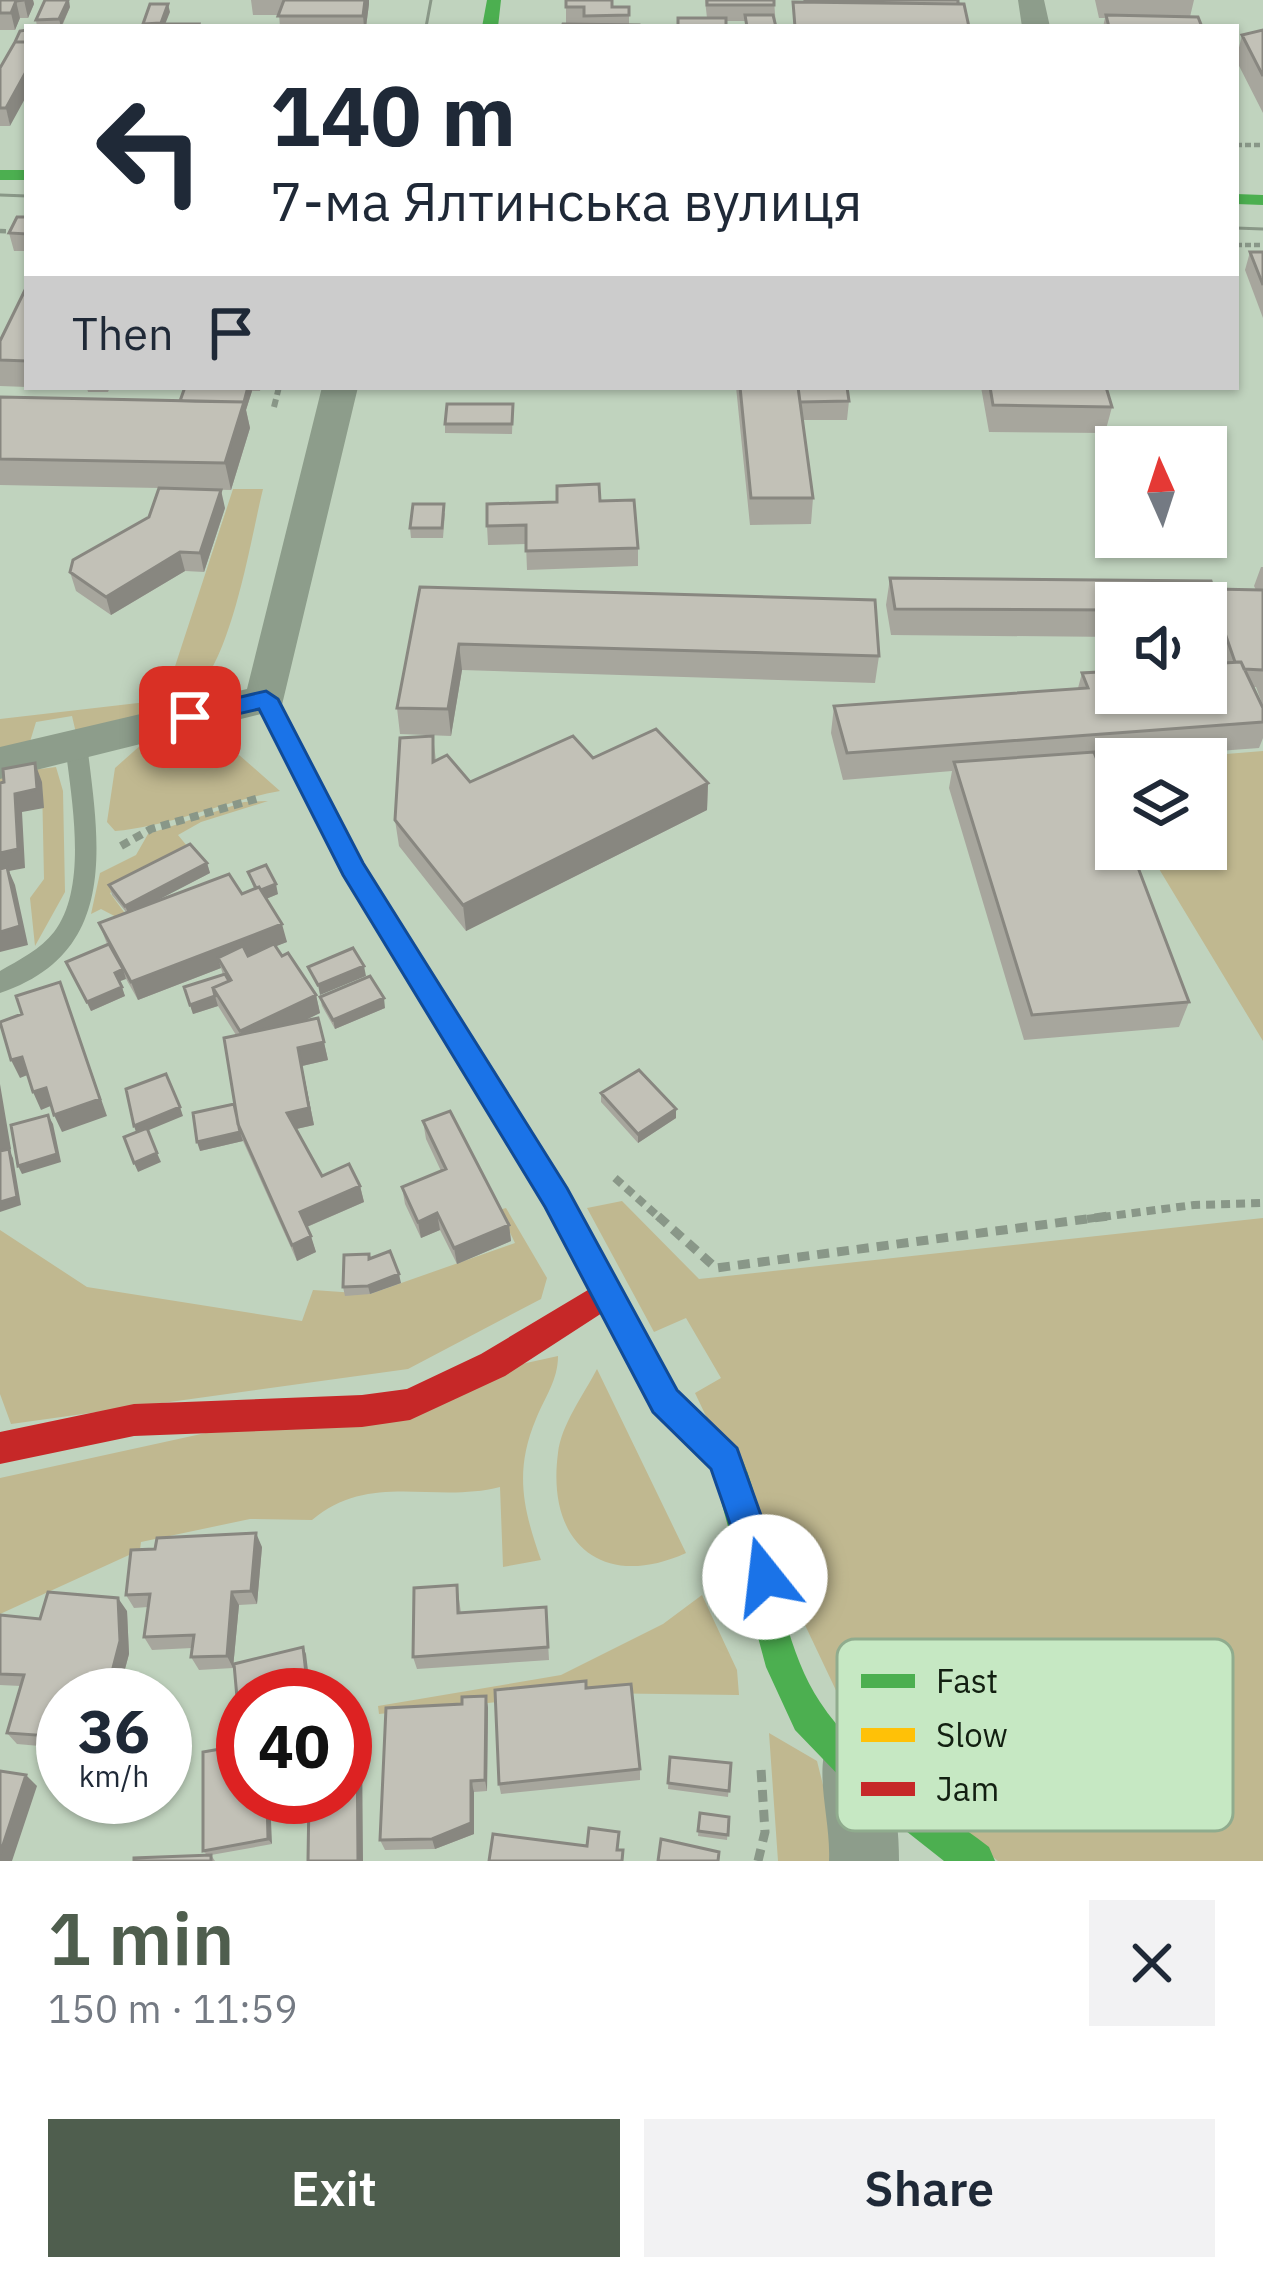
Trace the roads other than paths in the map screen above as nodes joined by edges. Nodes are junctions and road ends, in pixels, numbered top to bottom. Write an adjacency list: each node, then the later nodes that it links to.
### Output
1 (339, 390): 2 (street)
2 (266, 699): 3 (street); 6 (street)
3 (76, 744): 4 (street); 5 (lane)
4 (0, 763)
5 (0, 983)
6 (608, 1292): 7 (street); 8 (street)
7 (0, 1448)
8 (837, 1746)
9 (865, 1831): 11 (street)
10 (938, 1831): 12 (street)
11 (864, 1861)
12 (975, 1861)

